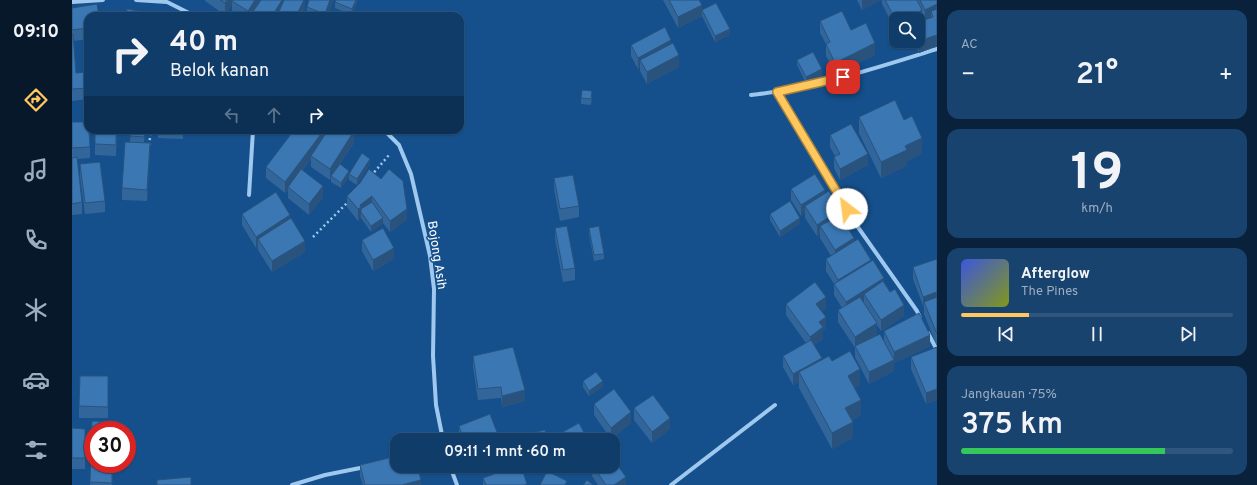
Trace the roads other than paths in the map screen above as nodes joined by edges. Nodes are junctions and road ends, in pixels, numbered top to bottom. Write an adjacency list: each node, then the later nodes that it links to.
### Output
1 (103, 0): 3 (street)
2 (136, 0): 4 (street)
3 (72, 2)
4 (187, 12)
5 (937, 49): 6 (street)
6 (777, 92): 7 (street); 11 (street)
7 (751, 95)
8 (253, 134): 10 (street)
9 (388, 134): 15 (street, Bojong Asih)
10 (249, 195)
11 (923, 324)
12 (927, 330): 13 (street)
13 (937, 350)
14 (775, 405): 20 (street)
15 (441, 433)
16 (368, 466): 18 (street)
17 (453, 473): 19 (street)
18 (292, 485)
19 (457, 485)
20 (671, 485)

